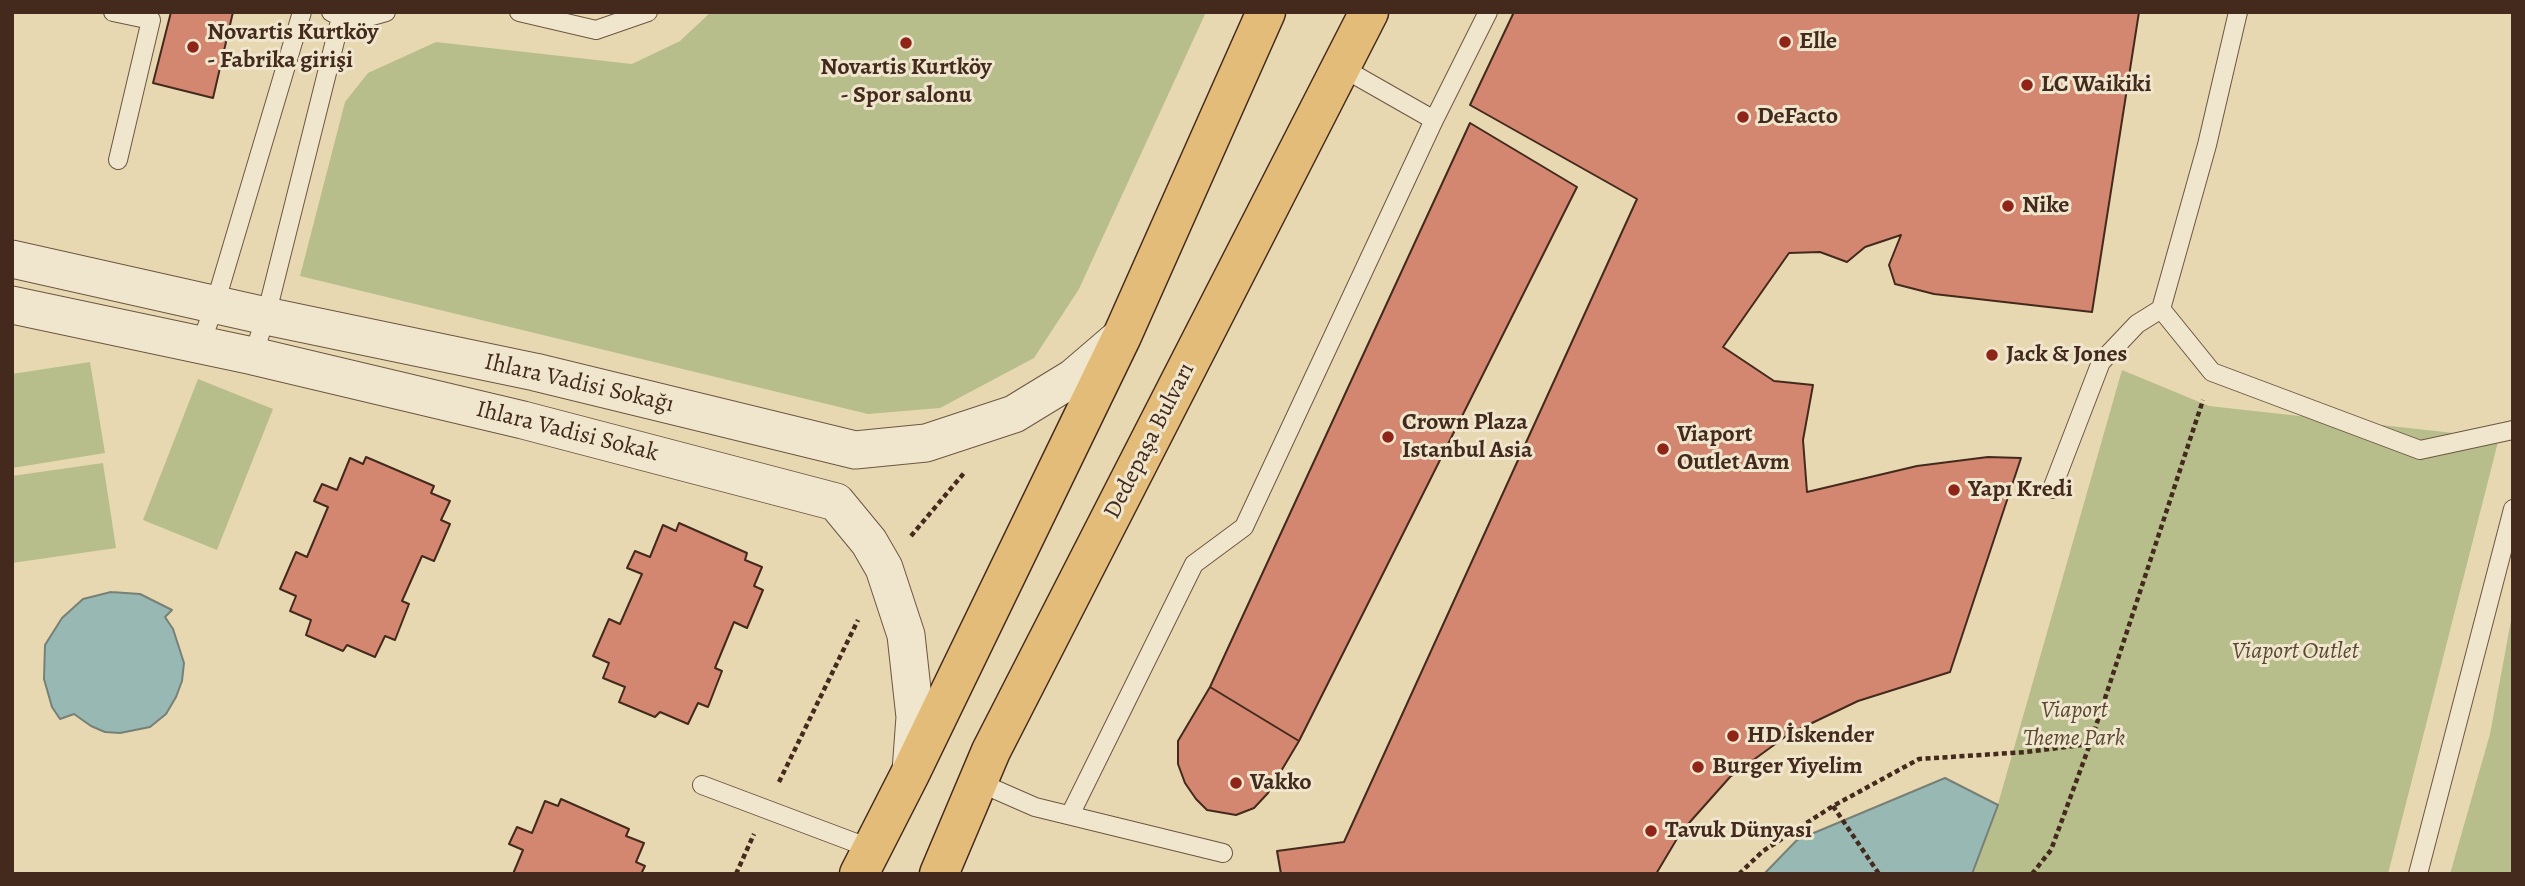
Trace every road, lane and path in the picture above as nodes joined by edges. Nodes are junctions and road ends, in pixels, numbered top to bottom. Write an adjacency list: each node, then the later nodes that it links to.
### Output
1 (113, 12): 13 (lane)
2 (302, 12): 16 (lane)
3 (386, 12): 10 (lane)
4 (519, 12): 5 (lane)
5 (648, 12)
6 (1266, 12): 19 (main road)
7 (1369, 12): 11 (main road, Dedepaşa Bulvarı)
8 (1488, 12): 12 (lane)
9 (2238, 12): 17 (lane)
10 (336, 15): 18 (lane)
11 (1341, 67): 12 (lane); 28 (main road, Dedepaşa Bulvarı)
12 (1434, 121): 31 (lane)
13 (118, 160)
14 (12, 259): 16 (street, Ihlara Vadisi Sokağı)
15 (12, 304): 20 (street, Ihlara Vadisi Sokak)
16 (215, 304): 18 (street, Ihlara Vadisi Sokağı); 20 (lane)
17 (2161, 309): 22 (lane); 24 (lane)
18 (266, 316): 19 (street, Ihlara Vadisi Sokağı); 21 (lane)
19 (1122, 336): 27 (main road)
20 (200, 346): 21 (street, Ihlara Vadisi Sokak)
21 (253, 356): 27 (street, Ihlara Vadisi Sokak)
22 (2212, 372): 23 (lane); 26 (path)
23 (2513, 430)
24 (2052, 489)
25 (2513, 509): 38 (lane)
26 (2090, 744): 30 (path); 37 (path)
27 (910, 774): 33 (main road)
28 (978, 782): 31 (lane); 34 (main road, Dedepaşa Bulvarı)
29 (702, 785): 33 (lane)
30 (1833, 806): 35 (path); 36 (path)
31 (1070, 816): 32 (lane)
32 (1223, 853)
33 (866, 861)
34 (939, 874)
35 (1739, 874)
36 (1879, 874)
37 (2032, 874)
38 (2418, 874)

